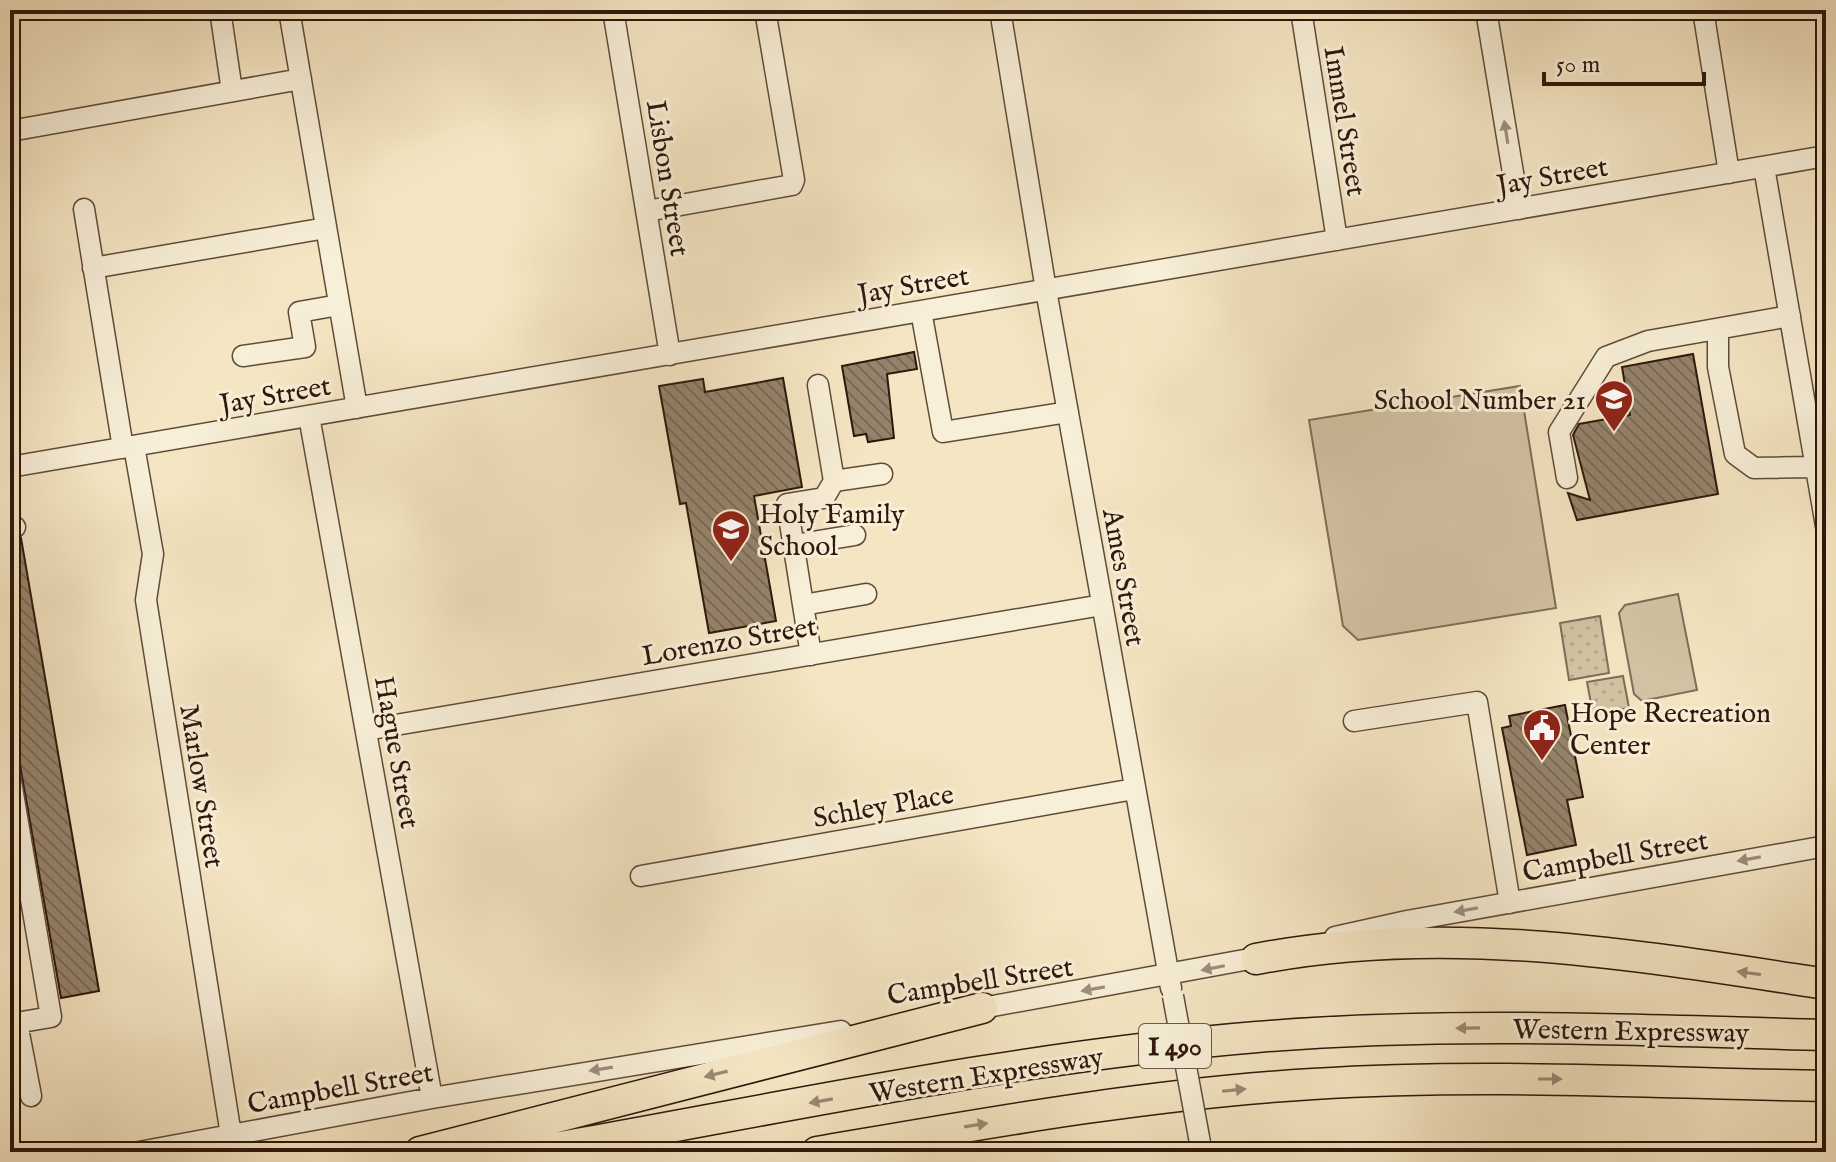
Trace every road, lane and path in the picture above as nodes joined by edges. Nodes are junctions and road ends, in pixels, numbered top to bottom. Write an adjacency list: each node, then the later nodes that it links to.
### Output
1 (220, 10): 10 (street)
2 (289, 10): 9 (street)
3 (613, 10): 17 (street, Lisbon Street)
4 (765, 10): 17 (street)
5 (1000, 10): 21 (street, Ames Street)
6 (1301, 10): 19 (street, Immel Street)
7 (1486, 10): 16 (street, one-way to 7)
8 (1703, 10): 14 (street)
9 (301, 79): 10 (street); 18 (street)
10 (232, 91): 11 (street)
11 (10, 131)
12 (1826, 156): 13 (street, Jay Street)
13 (1764, 167): 14 (street, Jay Street); 24 (street)
14 (1729, 173): 16 (street, Jay Street)
15 (84, 209): 20 (street, Marlow Street)
16 (1519, 209): 19 (street, Jay Street)
17 (647, 211): 26 (street, Lisbon Street)
18 (326, 228): 20 (street); 22 (street)
19 (1337, 240): 21 (street, Jay Street)
20 (93, 268): 32 (street, Marlow Street)
21 (1046, 290): 23 (street, Jay Street); 30 (street, Ames Street)
22 (339, 305): 27 (street); 29 (street)
23 (921, 311): 26 (street, Jay Street); 30 (street)
24 (1790, 316): 25 (street); 34 (street)
25 (1718, 331): 34 (street); 36 (street)
26 (670, 355): 29 (street, Jay Street)
27 (243, 356)
28 (818, 385): 37 (street)
29 (357, 408): 31 (street, Jay Street)
30 (1068, 412): 43 (street, Ames Street)
31 (309, 416): 32 (street, Jay Street); 46 (street, Hague Street)
32 (128, 447): 33 (street, Jay Street); 61 (street, Marlow Street)
33 (10, 467)
34 (1816, 467): 38 (street)
35 (882, 474): 37 (street)
36 (1567, 478)
37 (834, 481): 40 (street)
38 (1826, 526)
39 (855, 535): 40 (street)
40 (794, 545): 42 (street)
41 (866, 594): 42 (street)
42 (803, 605): 44 (street)
43 (1102, 605): 44 (street, Lorenzo Street); 48 (street, Ames Street)
44 (811, 655): 46 (street, Lorenzo Street)
45 (1354, 721): 51 (street)
46 (366, 730): 60 (street, Hague Street)
47 (11, 787): 56 (street)
48 (1134, 789): 50 (street, Schley Place); 54 (street, Ames Street)
49 (1826, 846): 51 (street, Campbell Street, one-way to 51)
50 (641, 876)
51 (1510, 903): 52 (street, Campbell Street, one-way to 52)
52 (1256, 959): 53 (highway, one-way to 52); 54 (street, Campbell Street, one-way to 54)
53 (1826, 984)
54 (1171, 986): 55 (street, Campbell Street, one-way to 55); 62 (street, Ames Street, bridge)
55 (982, 1008): 60 (street, Campbell Street, one-way to 60); 64 (highway, one-way to 64)
56 (13, 1024): 59 (street)
57 (1826, 1035): 65 (highway, Western Expressway / I 490, one-way to 65)
58 (1826, 1086): 66 (highway, Western Expressway / I 490, one-way to 58)
59 (31, 1096)
60 (432, 1098): 61 (street, Campbell Street)
61 (231, 1135): 63 (street, Campbell Street)
62 (1201, 1150)
63 (139, 1152)
64 (420, 1152)
65 (533, 1152)
66 (817, 1152)

